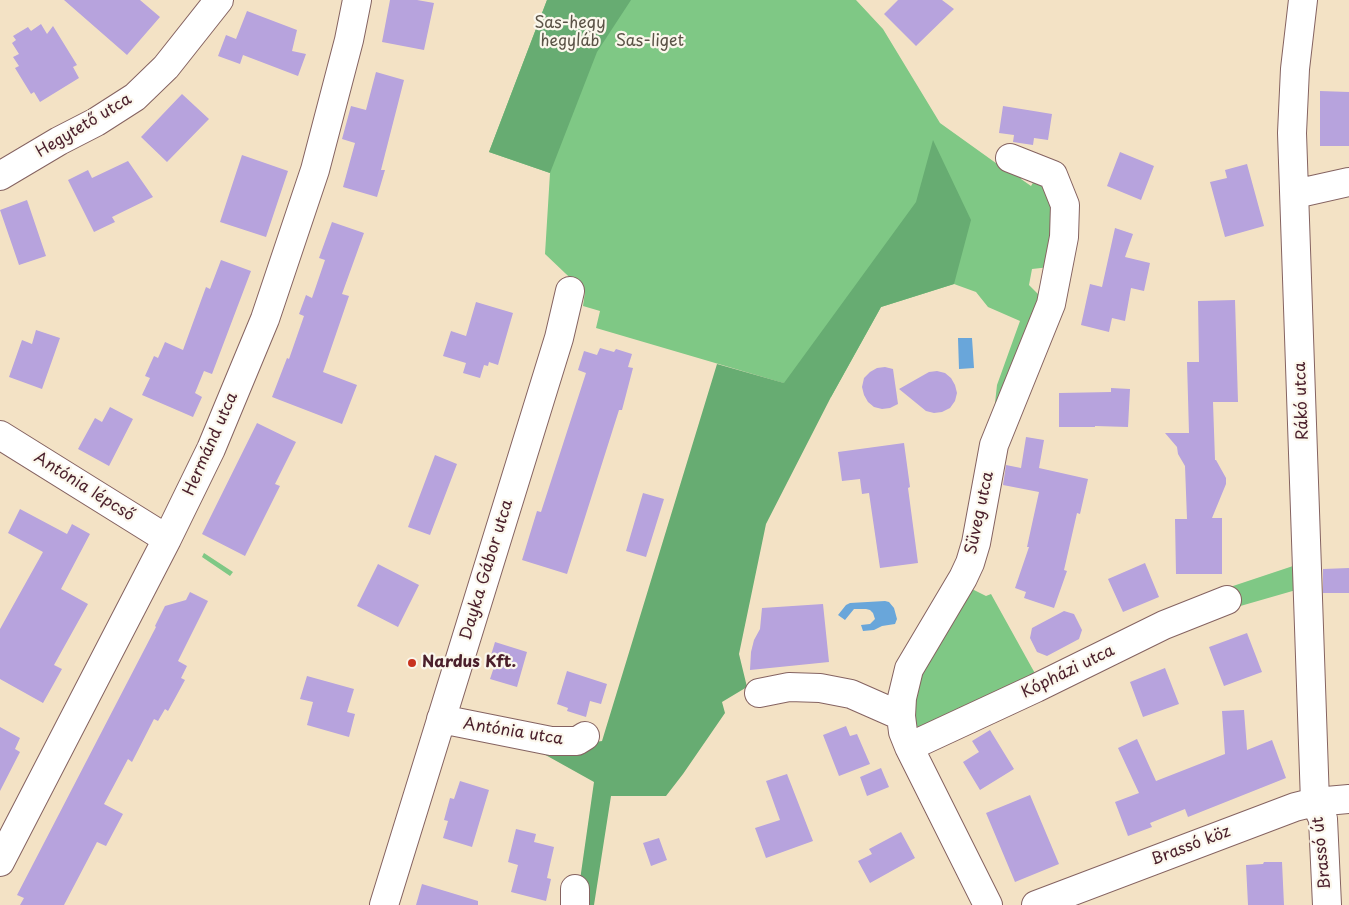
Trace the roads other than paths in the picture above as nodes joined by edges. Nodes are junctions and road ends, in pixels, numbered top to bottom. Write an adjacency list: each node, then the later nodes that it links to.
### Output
1 (219, 0): 5 (street, Hegytető utca)
2 (357, 0): 10 (street, Hermánd utca)
3 (1303, 0): 7 (street, Rákó utca)
4 (1010, 158): 13 (street, Süveg utca)
5 (0, 176)
6 (1349, 182): 7 (street)
7 (1295, 194): 18 (street, Rákó utca)
8 (570, 291): 14 (street, Dayka Gábor utca)
9 (0, 435): 10 (street, Antónia lépcső)
10 (167, 539): 19 (street, Hermánd utca)
11 (1227, 600): 16 (street, Kópházi utca)
12 (760, 693): 13 (street)
13 (901, 716): 16 (street, Süveg utca)
14 (441, 720): 15 (street, Antónia utca); 20 (street, Dayka Gábor utca)
15 (584, 736)
16 (910, 747): 21 (street, Süveg utca)
17 (1349, 799): 18 (street, Brassó köz)
18 (1315, 802): 22 (street, Brassó köz); 23 (street, Brassó út)
19 (0, 862)
20 (384, 905)
21 (988, 905)
22 (1036, 905)
23 (1327, 905)

